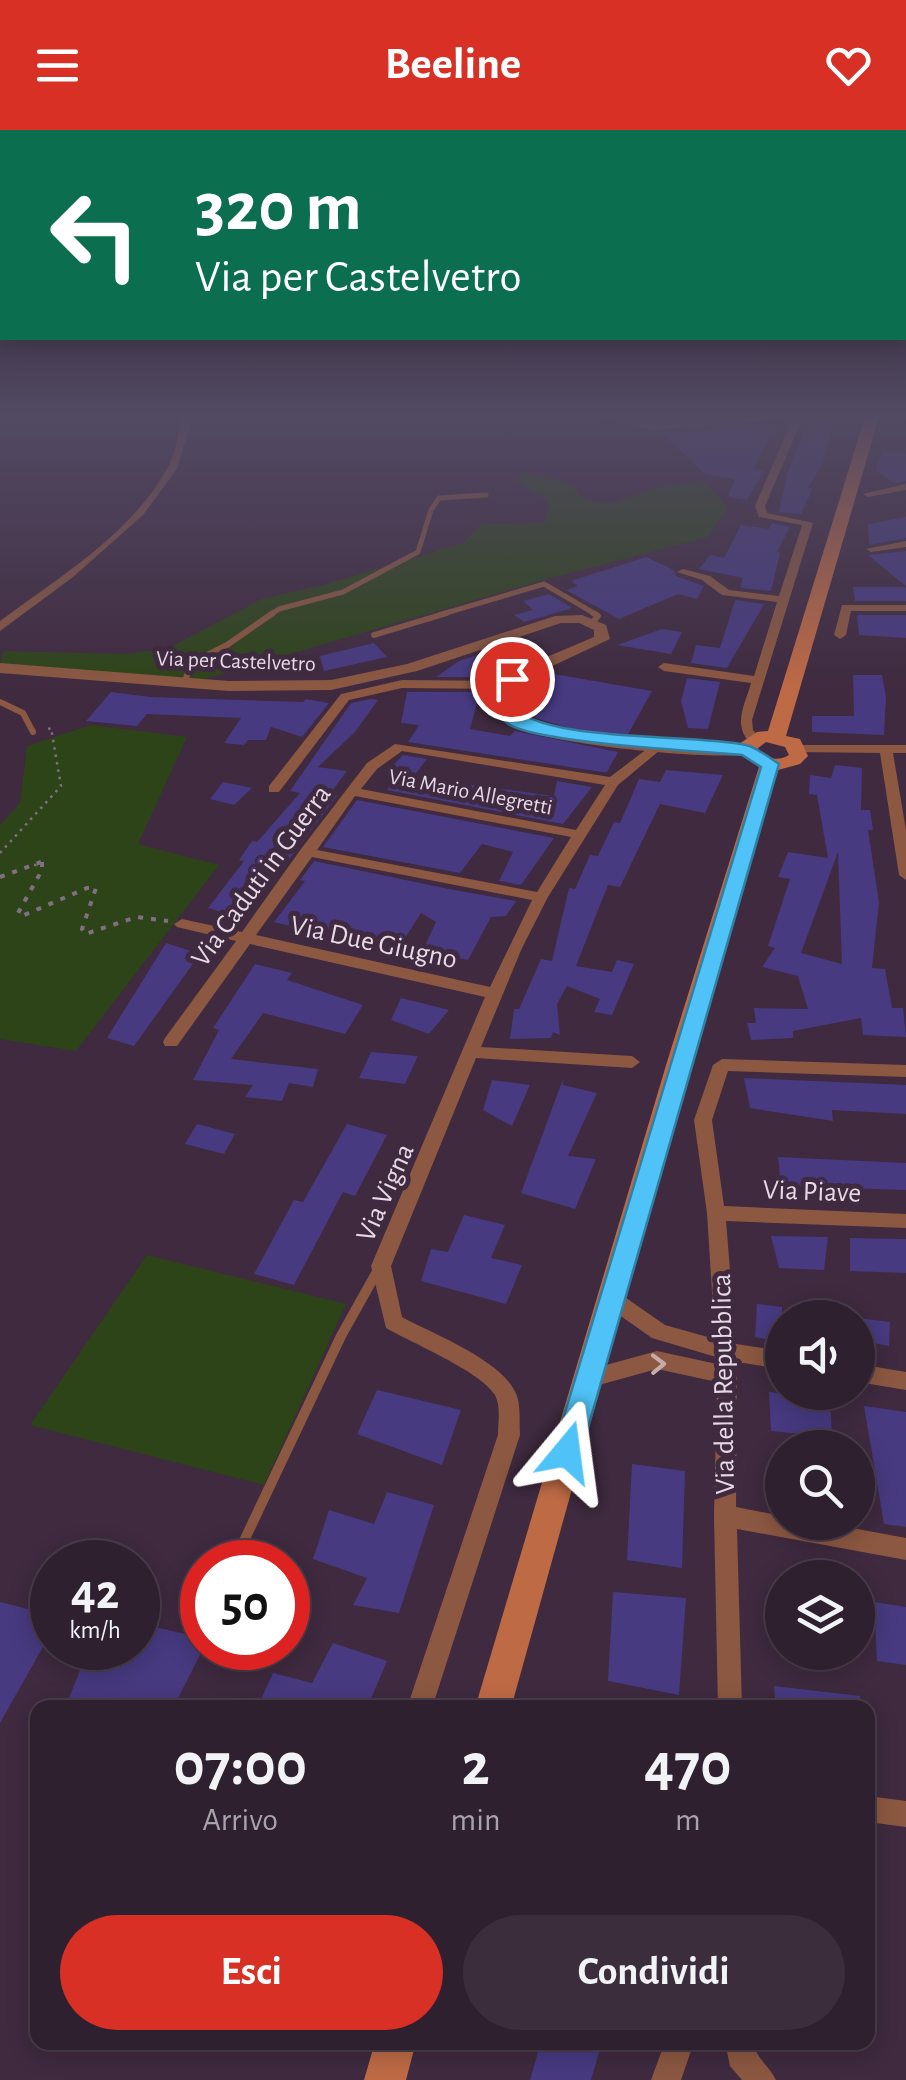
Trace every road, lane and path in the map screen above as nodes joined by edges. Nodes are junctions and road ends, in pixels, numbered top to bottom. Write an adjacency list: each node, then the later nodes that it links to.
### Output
1 (142, 508): 11 (street)
2 (431, 508): 17 (lane)
3 (761, 508): 8 (street)
4 (845, 508): 21 (main road)
5 (906, 544): 6 (street)
6 (872, 550)
7 (683, 572): 8 (street)
8 (785, 600): 16 (street)
9 (906, 608): 12 (street)
10 (592, 622): 13 (lane); 17 (street, Via per Castelvetro); 18 (street)
11 (0, 627)
12 (840, 634)
13 (374, 635)
14 (664, 667): 16 (street)
15 (0, 668): 17 (street, Via per Castelvetro)
16 (760, 680): 26 (street)
17 (184, 683)
18 (506, 685): 22 (street); 28 (street)
19 (0, 702): 20 (lane)
20 (33, 732): 32 (path)
21 (776, 737): 23 (main road); 26 (main road)
22 (660, 743): 26 (street); 27 (street, Via Vigna)
23 (799, 749): 24 (street); 26 (main road)
24 (886, 749): 25 (street); 33 (street)
25 (906, 749)
26 (757, 751): 46 (main road)
27 (613, 782): 29 (street, Via Caduti in Guerra); 30 (street, Via Vigna)
28 (274, 788)
29 (352, 790): 30 (street, Via Mario Allegretti); 31 (street, Via Caduti in Guerra)
30 (581, 835): 35 (street, Via Vigna)
31 (306, 852): 35 (street); 37 (street, Via Caduti in Guerra)
32 (0, 853)
33 (906, 875)
34 (0, 876): 36 (path)
35 (541, 896): 38 (street, Via Vigna)
36 (182, 924): 37 (street, Via Due Giugno)
37 (244, 938): 38 (street, Via Due Giugno); 39 (street, Via Caduti in Guerra)
38 (496, 994): 40 (street, Via Vigna)
39 (171, 1042)
40 (474, 1052): 41 (street); 45 (street, Via Vigna)
41 (632, 1062)
42 (906, 1071): 43 (street, Via della Repubblica)
43 (716, 1214): 44 (street, Via Piave); 47 (street, Via della Repubblica)
44 (906, 1221)
45 (381, 1266): 54 (lane); 56 (street, Via Vigna)
46 (612, 1299): 47 (street); 51 (main road)
47 (726, 1351): 48 (street); 49 (street, Via della Repubblica)
48 (765, 1357)
49 (728, 1375): 51 (street, one-way to 49); 53 (street, Via della Repubblica)
50 (875, 1376): 52 (street)
51 (588, 1379): 57 (main road)
52 (906, 1381)
53 (725, 1516): 55 (street); 58 (street, Via della Repubblica)
54 (244, 1540)
55 (906, 1549)
56 (423, 1700)
57 (495, 1700)
58 (730, 1700)
59 (875, 1810): 60 (street)
60 (906, 1814)
61 (394, 2050): 64 (main road)
62 (677, 2050): 65 (street)
63 (740, 2050): 66 (street)
64 (385, 2080)
65 (666, 2080)
66 (761, 2080)

